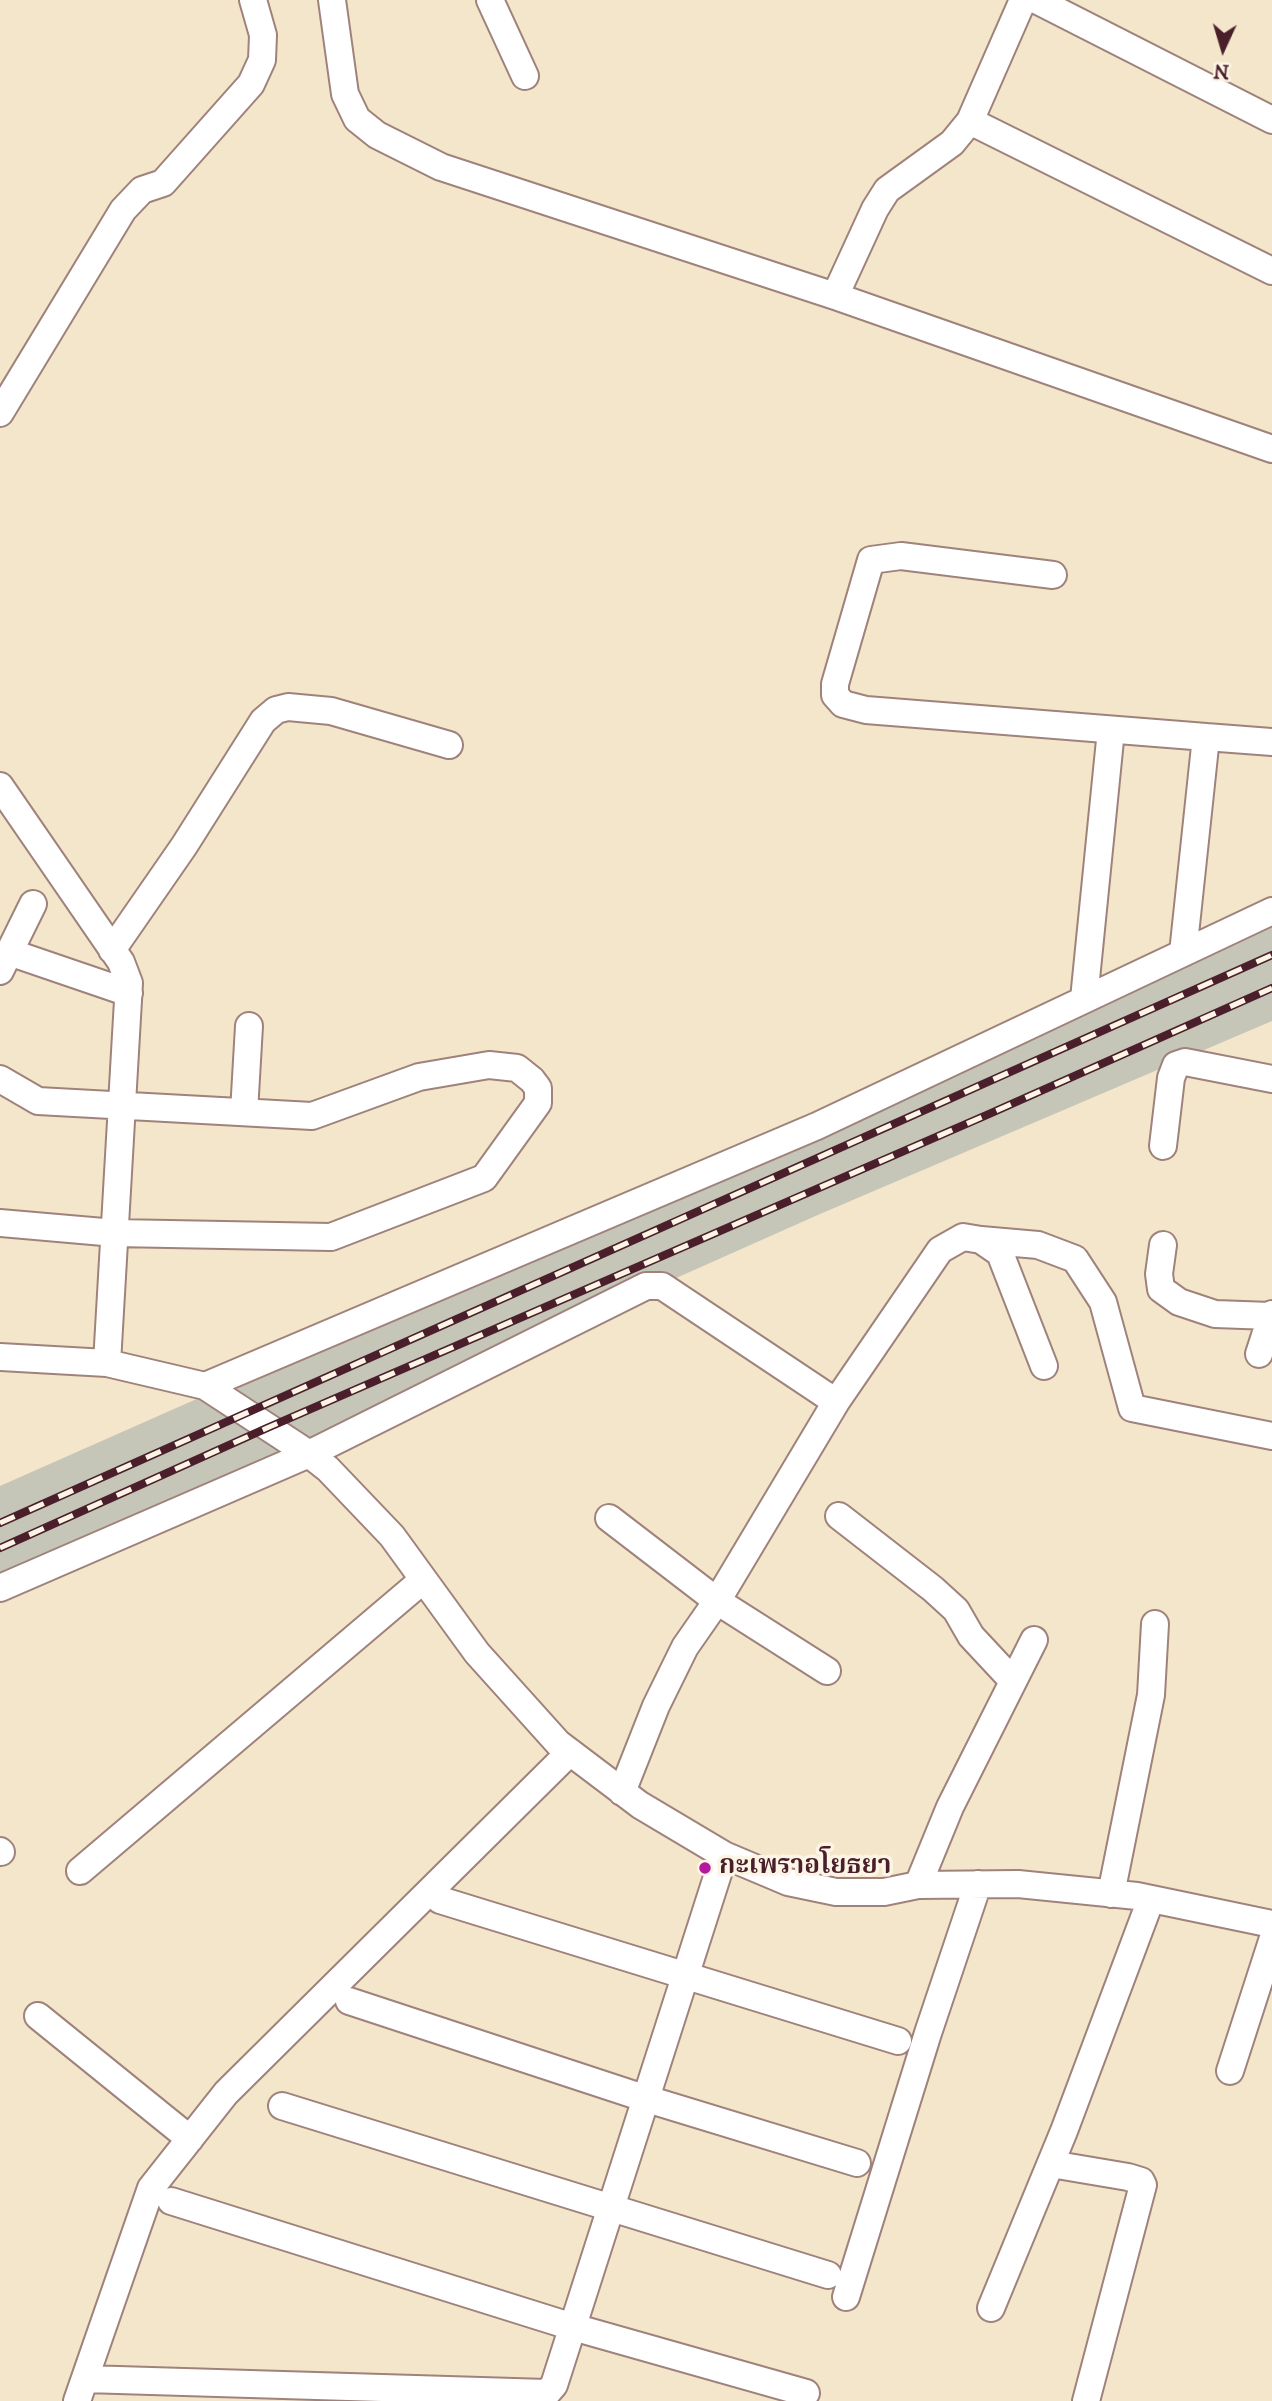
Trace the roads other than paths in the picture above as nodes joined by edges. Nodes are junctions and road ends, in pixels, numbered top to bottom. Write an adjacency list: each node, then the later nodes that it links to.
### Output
1 (253, 0): 11 (street)
2 (332, 0): 10 (street)
3 (490, 0): 6 (street)
4 (1023, 0): 8 (street)
5 (1036, 0): 7 (street)
6 (525, 76)
7 (1272, 120)
8 (970, 121): 9 (street); 10 (street)
9 (1272, 271)
10 (835, 296): 12 (street)
11 (0, 413)
12 (1272, 449)
13 (1052, 575): 14 (street)
14 (1111, 730): 15 (street); 25 (street)
15 (1206, 737): 16 (street); 22 (street)
16 (1272, 742)
17 (449, 745): 21 (street)
18 (0, 786): 21 (street)
19 (33, 904): 23 (street)
20 (1272, 911): 22 (street)
21 (113, 950): 24 (street)
22 (1183, 953): 25 (street)
23 (4, 961): 24 (street)
24 (129, 993): 29 (street)
25 (1084, 999): 41 (street)
26 (249, 1026): 30 (street)
27 (0, 1079): 29 (street)
28 (1272, 1079): 31 (street)
29 (122, 1106): 30 (street); 33 (street)
30 (244, 1112): 33 (street)
31 (1163, 1146)
32 (0, 1223): 33 (street)
33 (115, 1233): 39 (street)
34 (981, 1240): 40 (street); 42 (street); 43 (street)
35 (1163, 1245): 36 (street)
36 (1272, 1315): 37 (street)
37 (1259, 1354)
38 (0, 1357): 39 (street)
39 (107, 1363): 41 (street)
40 (1044, 1366)
41 (205, 1386): 44 (street)
42 (836, 1402): 44 (street); 49 (street)
43 (1272, 1436)
44 (309, 1454): 47 (street); 48 (street)
45 (839, 1516): 53 (street)
46 (610, 1518): 49 (street)
47 (423, 1580): 54 (street); 57 (street)
48 (0, 1588)
49 (717, 1601): 52 (street); 55 (street)
50 (1155, 1624): 60 (street)
51 (1034, 1640): 53 (street)
52 (827, 1671)
53 (1013, 1681): 59 (street)
54 (570, 1752): 55 (street); 72 (street)
55 (622, 1792): 56 (street)
56 (724, 1855): 59 (street); 65 (street)
57 (80, 1871)
58 (978, 1884): 59 (street); 60 (street); 78 (street)
59 (918, 1885)
60 (1111, 1894): 61 (street)
61 (1151, 1899): 63 (street); 74 (street)
62 (440, 1900): 65 (street)
63 (1272, 1924)
64 (1272, 1941): 69 (street)
65 (686, 1977): 68 (street); 70 (street)
66 (349, 2001): 70 (street)
67 (38, 2016): 72 (street)
68 (898, 2041)
69 (1230, 2071)
70 (648, 2099): 73 (street); 76 (street)
71 (282, 2106): 76 (street)
72 (190, 2139): 81 (street)
73 (857, 2163)
74 (1051, 2164): 79 (street); 83 (street)
75 (171, 2201): 80 (street)
76 (612, 2208): 77 (street); 80 (street)
77 (828, 2275)
78 (846, 2297)
79 (990, 2308)
80 (573, 2327): 81 (street); 82 (street)
81 (81, 2390)
82 (806, 2393)
83 (1086, 2401)

